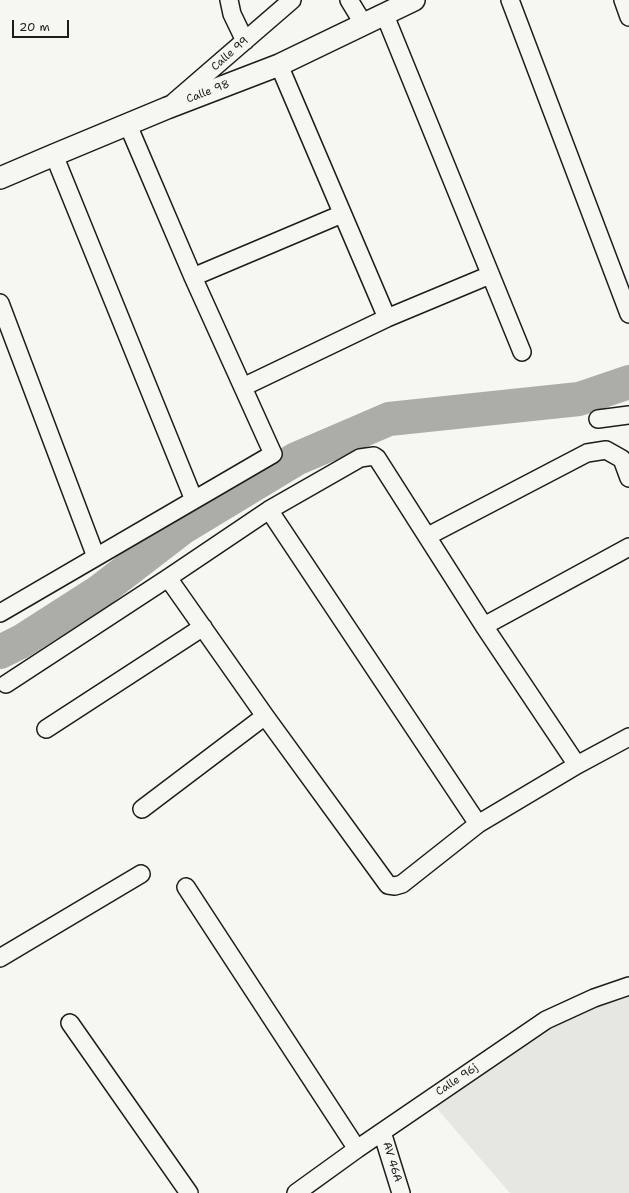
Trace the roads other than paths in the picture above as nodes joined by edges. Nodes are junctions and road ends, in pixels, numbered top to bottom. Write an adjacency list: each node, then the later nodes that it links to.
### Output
1 (229, 0): 10 (street)
2 (292, 0): 10 (street, Calle 99)
3 (349, 0): 9 (street)
4 (414, 0): 7 (street, Calle 98)
5 (510, 0): 20 (street)
6 (622, 0): 8 (street)
7 (384, 14): 9 (street, Calle 98); 17 (street)
8 (629, 17)
9 (363, 23): 11 (street, Calle 98)
10 (245, 41): 12 (street, Calle 99)
11 (279, 65): 12 (street, Calle 98); 16 (street)
12 (167, 108): 13 (street, Calle 98)
13 (128, 125): 14 (street, Calle 98); 18 (street)
14 (54, 155): 15 (street, Calle 98); 27 (street)
15 (0, 178)
16 (342, 214): 18 (street); 21 (street)
17 (490, 275): 21 (street); 22 (street)
18 (192, 277): 23 (street)
19 (0, 303): 31 (street)
20 (629, 314)
21 (386, 318): 23 (street)
22 (522, 352)
23 (243, 387): 27 (street)
24 (629, 415): 25 (street)
25 (598, 419)
26 (629, 478): 29 (street)
27 (194, 500): 31 (street)
28 (269, 510): 29 (street); 32 (street); 42 (street)
29 (428, 536): 34 (street)
30 (629, 547): 34 (street)
31 (96, 557): 33 (street)
32 (168, 578): 35 (street); 36 (street)
33 (0, 613)
34 (484, 626): 40 (street)
35 (203, 627): 37 (street); 38 (street)
36 (6, 684)
37 (265, 716): 41 (street); 42 (street)
38 (46, 729)
39 (629, 737): 40 (street)
40 (577, 765): 42 (street)
41 (142, 809)
42 (478, 824)
43 (141, 874): 45 (street)
44 (186, 887): 49 (street)
45 (0, 958)
46 (629, 986): 48 (street, Calle 96j)
47 (70, 1023): 50 (street)
48 (382, 1132): 49 (street, Calle 96j); 52 (street, AV 46A)
49 (357, 1149): 51 (street, Calle 96j)
50 (189, 1193)
51 (296, 1193)
52 (401, 1193)

